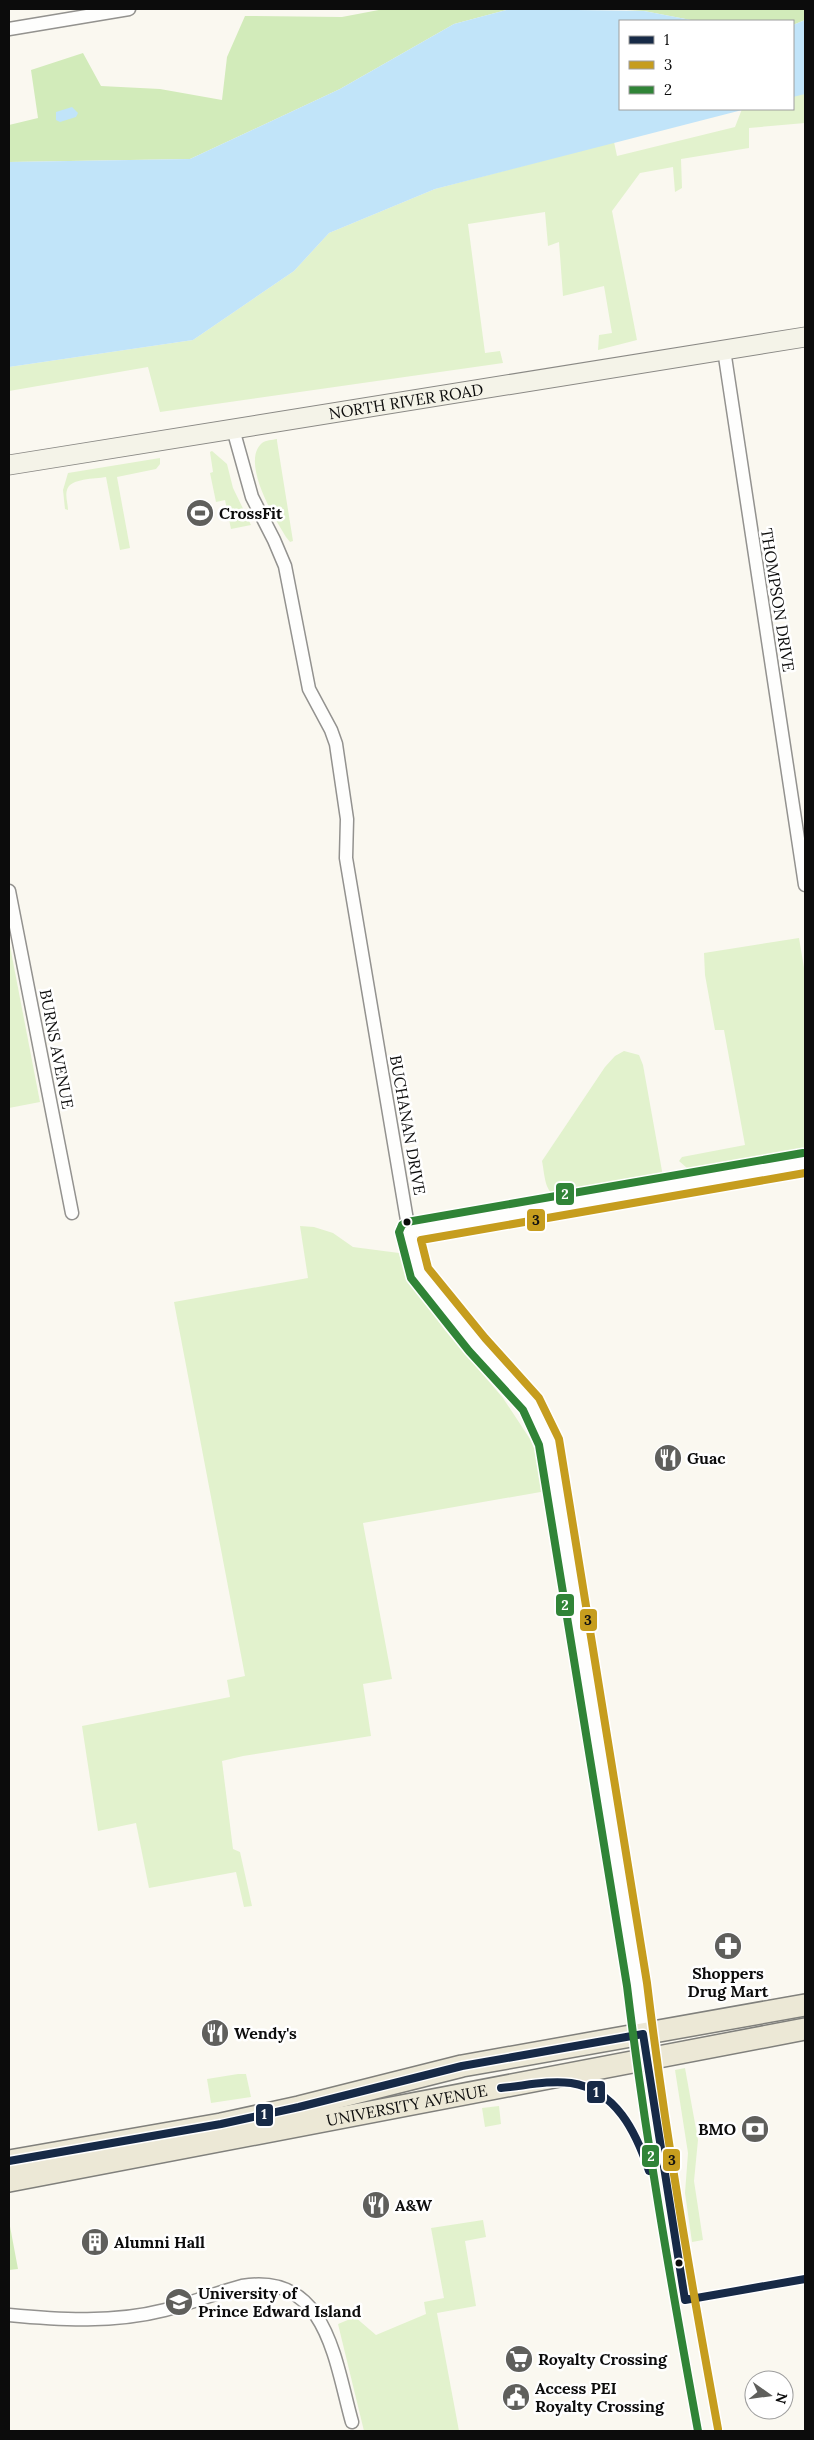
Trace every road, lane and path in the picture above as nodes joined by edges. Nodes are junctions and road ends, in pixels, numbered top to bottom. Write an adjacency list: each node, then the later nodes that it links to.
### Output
1 (129, 9): 2 (street)
2 (9, 29)
3 (805, 337): 4 (main road, NORTH RIVER ROAD)
4 (724, 350): 5 (main road, NORTH RIVER ROAD); 7 (street, THOMPSON DRIVE)
5 (233, 429): 6 (main road, NORTH RIVER ROAD); 11 (street, BUCHANAN DRIVE)
6 (9, 465)
7 (805, 885)
8 (9, 891): 10 (street, BURNS AVENUE)
9 (805, 1163): 11 (street)
10 (72, 1213)
11 (409, 1232): 14 (street, BUCHANAN DRIVE)
12 (805, 2005): 14 (main road, UNIVERSITY AVENUE)
13 (805, 2030): 15 (main road, UNIVERSITY AVENUE)
14 (642, 2034): 15 (street, BUCHANAN DRIVE); 16 (main road, UNIVERSITY AVENUE)
15 (646, 2060): 17 (main road, UNIVERSITY AVENUE)
16 (9, 2162)
17 (9, 2181)
18 (9, 2315): 19 (street)
19 (352, 2422)

